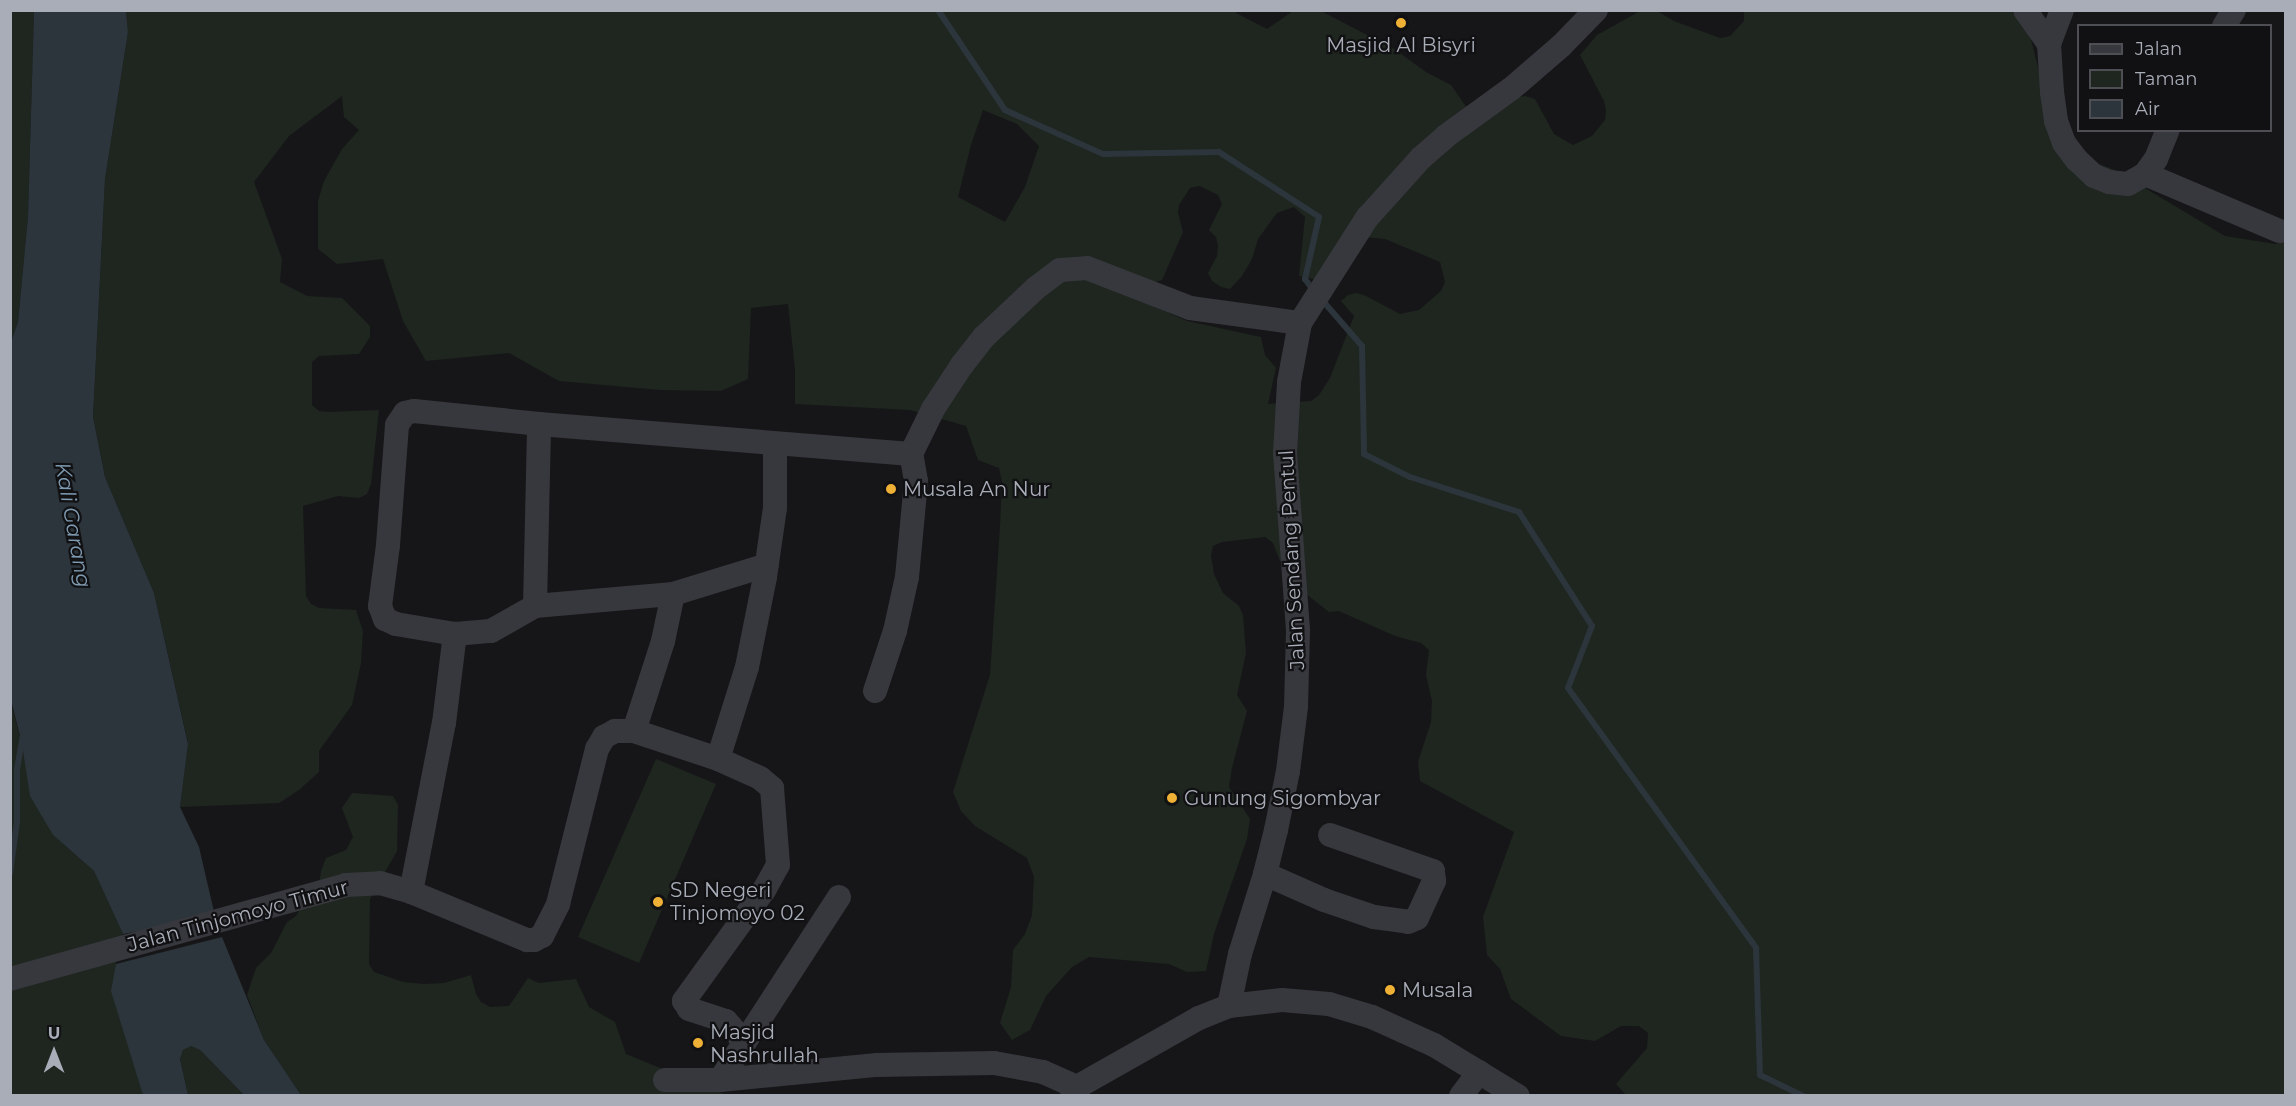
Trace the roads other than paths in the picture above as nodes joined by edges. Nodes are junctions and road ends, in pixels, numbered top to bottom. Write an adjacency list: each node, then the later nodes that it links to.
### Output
1 (1596, 10): 10 (street, Jalan Sendang Pentul)
2 (2025, 10): 6 (street)
3 (2062, 10): 6 (street)
4 (2234, 10): 5 (street)
5 (2225, 24)
6 (2049, 44): 8 (street)
7 (2167, 132): 8 (street)
8 (2145, 174): 9 (street)
9 (2283, 230)
10 (1305, 314): 13 (street); 22 (street, Jalan Sendang Pentul)
11 (539, 424): 12 (street); 16 (street); 17 (street)
12 (775, 444): 13 (street); 14 (street)
13 (911, 454): 18 (street)
14 (767, 565): 15 (street); 20 (street)
15 (673, 594): 16 (street); 19 (street)
16 (536, 606): 17 (street)
17 (455, 634): 23 (street)
18 (875, 691)
19 (634, 731): 20 (street); 23 (street, Jalan Tinjomoyo Timur)
20 (718, 759): 27 (street)
21 (1330, 835): 22 (street)
22 (1265, 874): 26 (street, Jalan Sendang Pentul)
23 (411, 892): 25 (street, Jalan Tinjomoyo Timur)
24 (839, 897): 27 (street)
25 (10, 979)
26 (1229, 1006): 28 (street); 31 (street)
27 (744, 1042): 30 (street)
28 (1479, 1072): 32 (street); 33 (street)
29 (665, 1080): 30 (street)
30 (720, 1080): 31 (street)
31 (1075, 1091)
32 (1461, 1095)
33 (1518, 1095)

